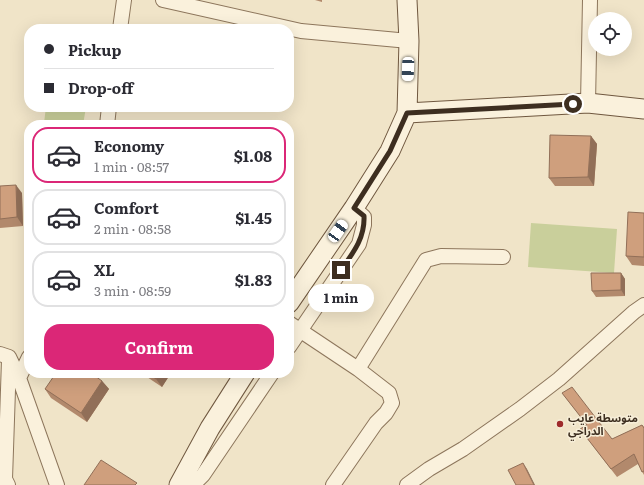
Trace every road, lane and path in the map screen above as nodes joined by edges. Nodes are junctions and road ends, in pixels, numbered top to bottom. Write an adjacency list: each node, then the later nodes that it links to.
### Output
1 (124, 0): 5 (street)
2 (163, 0): 6 (street)
3 (407, 0): 8 (main road)
4 (590, 0): 9 (street)
5 (121, 24)
6 (269, 24)
7 (294, 30): 8 (street)
8 (409, 41): 11 (main road)
9 (588, 104): 10 (main road); 11 (main road)
10 (644, 109)
11 (407, 113): 12 (main road)
12 (354, 208): 14 (main road); 16 (street)
13 (503, 257): 19 (street)
14 (294, 289)
15 (644, 305): 28 (street)
16 (294, 327): 19 (street)
17 (5, 356): 20 (street); 23 (street)
18 (24, 367): 20 (street)
19 (358, 369): 27 (street)
20 (19, 378): 24 (street)
21 (241, 378): 25 (main road)
22 (269, 378): 26 (street)
23 (4, 482)
24 (57, 485)
25 (179, 485)
26 (190, 485)
27 (333, 485)
28 (406, 485)

